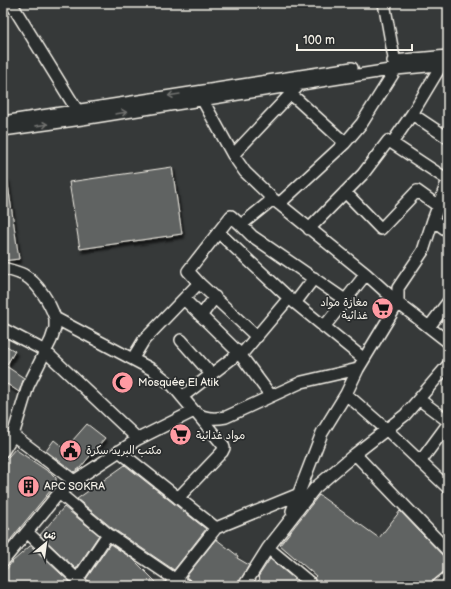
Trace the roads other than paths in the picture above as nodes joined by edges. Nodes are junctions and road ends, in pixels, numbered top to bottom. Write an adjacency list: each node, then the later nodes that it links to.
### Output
1 (11, 3): 9 (street)
2 (384, 3): 4 (street)
3 (446, 61): 4 (street); 8 (street)
4 (396, 65): 5 (street); 7 (street); 13 (street)
5 (301, 83): 6 (street); 7 (street)
6 (291, 94): 13 (street); 15 (street)
7 (200, 95): 9 (street); 15 (street)
8 (412, 114): 12 (street); 14 (street)
9 (80, 115): 10 (street); 11 (street, one-way to 9)
10 (3, 122)
11 (3, 130)
12 (448, 138)
13 (345, 143): 18 (street)
14 (392, 143): 16 (street); 17 (street)
15 (233, 155): 18 (street)
16 (448, 180): 19 (street)
17 (345, 192): 19 (street); 22 (street)
18 (276, 201): 21 (street); 22 (street)
19 (438, 206): 20 (street)
20 (433, 220): 23 (street); 33 (street)
21 (241, 225): 24 (street); 27 (street)
22 (309, 229): 26 (street)
23 (448, 231)
24 (218, 232): 28 (street); 32 (street)
25 (3, 268): 36 (street)
26 (366, 274): 31 (street); 33 (street)
27 (314, 278): 31 (street); 32 (street)
28 (200, 283): 29 (street); 30 (street)
29 (215, 298): 35 (street); 40 (street)
30 (184, 299): 35 (street); 45 (street)
31 (345, 300): 37 (street)
32 (292, 301): 37 (street); 40 (street)
33 (398, 303): 38 (street); 46 (street)
34 (447, 306): 38 (street)
35 (201, 316): 44 (street)
36 (55, 318): 43 (street); 45 (street)
37 (324, 327): 46 (street)
38 (429, 327): 42 (street)
39 (3, 329): 43 (street)
40 (257, 337): 44 (street)
41 (181, 340): 49 (street)
42 (448, 342)
43 (45, 351): 57 (street); 58 (street)
44 (240, 354): 49 (street); 51 (street)
45 (133, 358): 52 (street)
46 (364, 359): 48 (street)
47 (448, 365): 53 (street)
48 (358, 369): 50 (street); 51 (street)
49 (211, 374): 52 (street)
50 (346, 394): 56 (street); 66 (street)
51 (271, 396): 54 (street)
52 (182, 397): 54 (street)
53 (420, 400): 55 (street); 56 (street)
54 (195, 412): 58 (street); 67 (street)
55 (448, 422): 62 (street)
56 (387, 430): 61 (street); 62 (street)
57 (13, 435): 59 (street); 63 (street)
58 (138, 439): 60 (street)
59 (3, 451)
60 (119, 451): 63 (street); 67 (street)
61 (355, 454): 68 (street); 73 (street)
62 (420, 462): 64 (street)
63 (74, 481): 65 (street)
64 (446, 482)
65 (59, 494): 70 (street); 71 (street)
66 (299, 494): 68 (street); 69 (street)
67 (178, 498): 69 (street)
68 (288, 522): 72 (street)
69 (216, 528): 78 (street)
70 (27, 532): 74 (street); 77 (street)
71 (108, 534): 77 (street); 78 (street)
72 (268, 548): 76 (street); 80 (street)
73 (448, 551)
74 (3, 561)
75 (448, 577): 81 (street)
76 (309, 582)
77 (81, 583)
78 (173, 583): 79 (street)
79 (188, 586)
80 (244, 586)
81 (438, 586)

